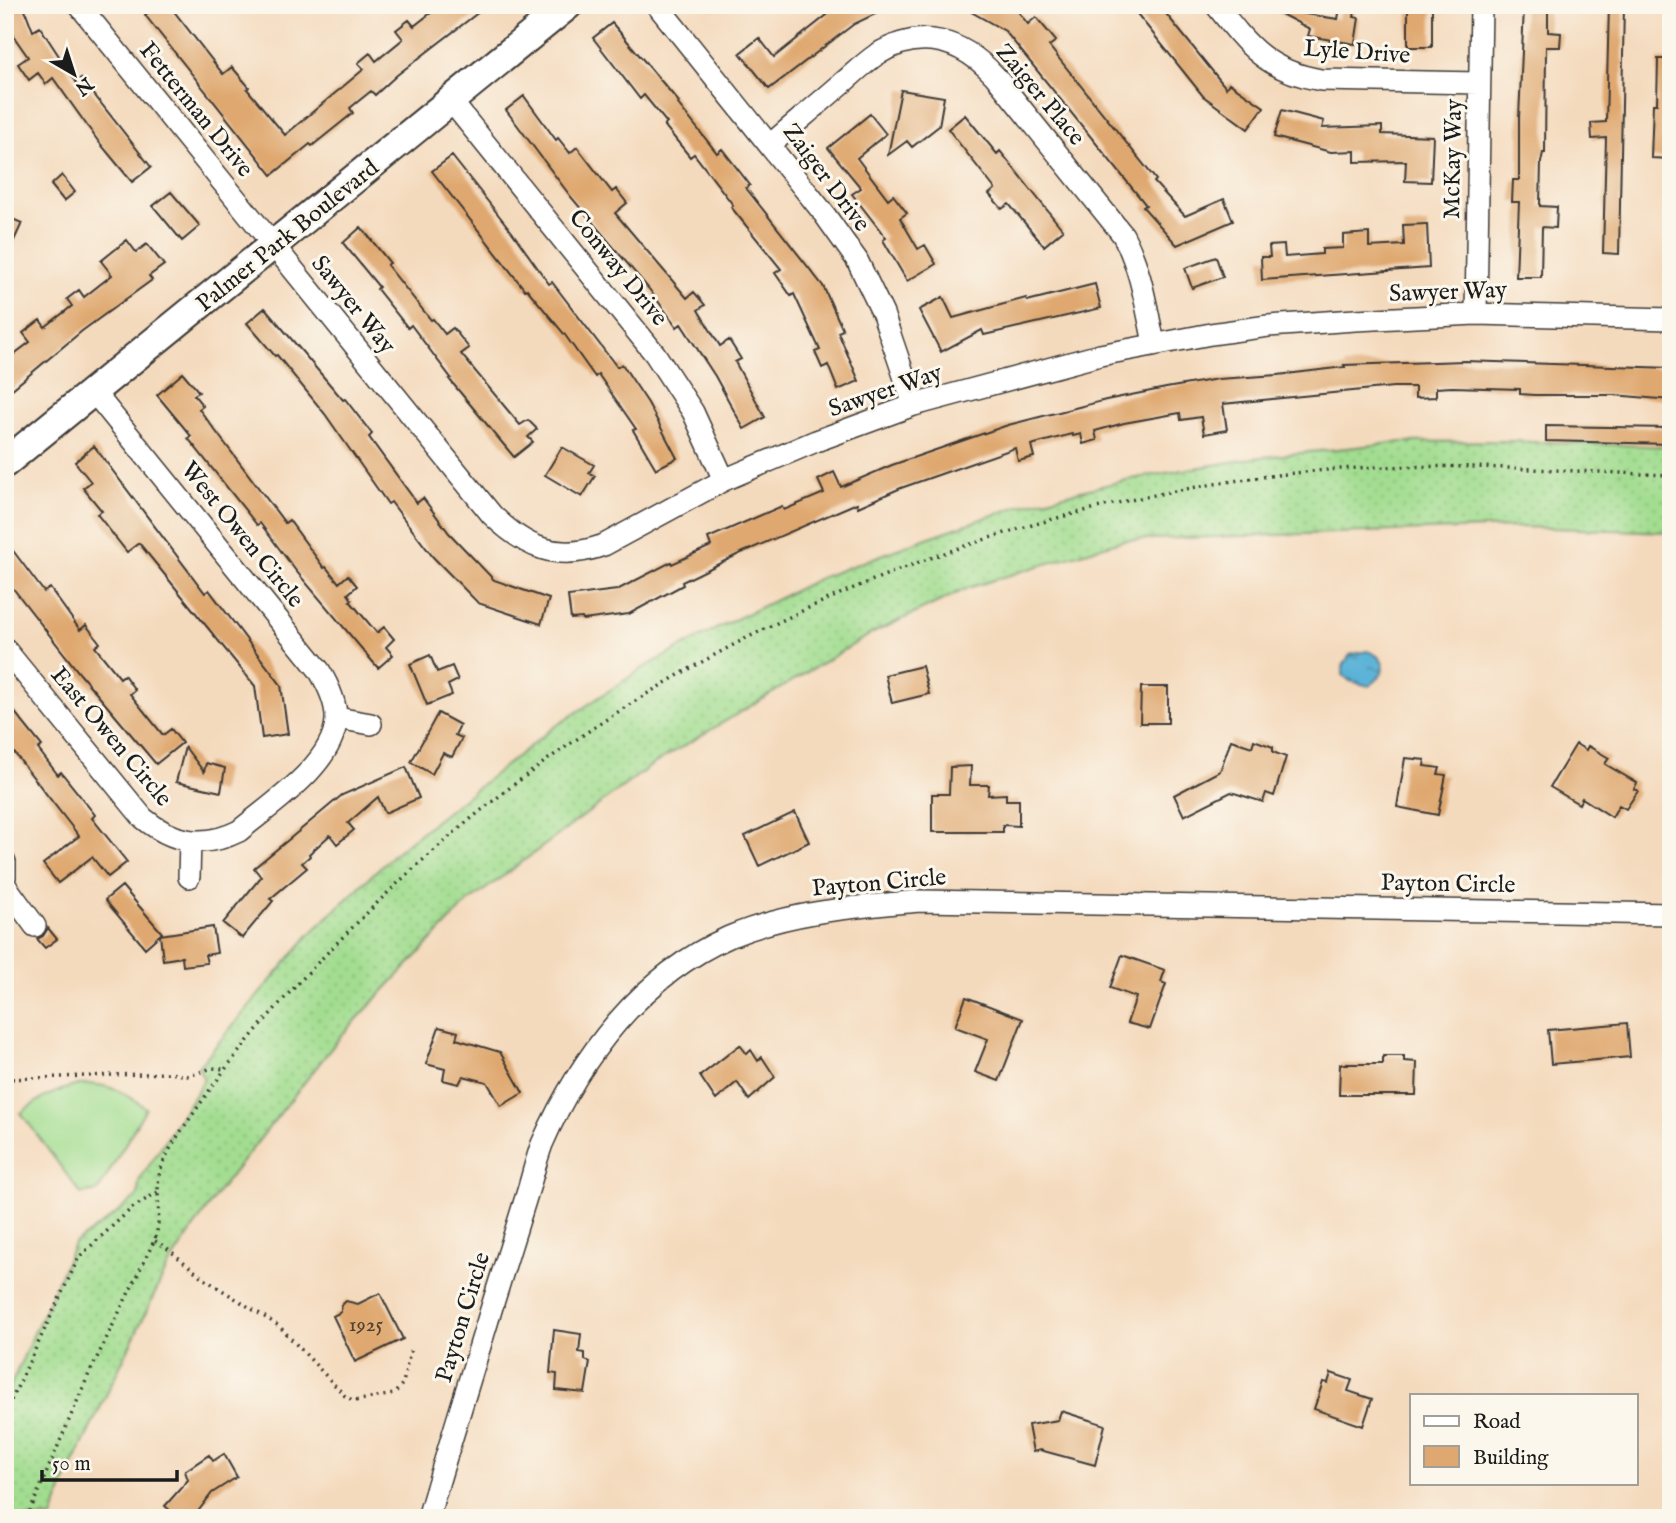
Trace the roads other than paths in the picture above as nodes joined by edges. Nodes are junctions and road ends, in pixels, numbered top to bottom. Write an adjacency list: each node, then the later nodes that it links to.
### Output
1 (79, 5): 9 (street, Fetterman Drive)
2 (568, 5): 7 (main road, Palmer Park Boulevard)
3 (657, 5): 8 (street, Zaiger Drive)
4 (1216, 5): 6 (street, Lyle Drive)
5 (1481, 5): 6 (street, McKay Way)
6 (1479, 83): 10 (street, McKay Way)
7 (451, 101): 9 (main road, Palmer Park Boulevard); 16 (street, Conway Drive)
8 (769, 145): 12 (street, Zaiger Place); 14 (street, Zaiger Drive)
9 (274, 246): 13 (main road, Palmer Park Boulevard); 16 (street, Sawyer Way)
10 (1476, 314): 11 (street, Sawyer Way); 12 (street, Sawyer Way)
11 (1671, 318)
12 (1154, 343): 14 (street, Sawyer Way)
13 (93, 391): 15 (main road, Palmer Park Boulevard); 18 (street, West Owen Circle)
14 (914, 405): 16 (street, Sawyer Way)
15 (5, 463)
16 (724, 480)
17 (5, 649): 20 (street, East Owen Circle)
18 (337, 718): 19 (street); 20 (street, East Owen Circle)
19 (371, 724)
20 (190, 841): 23 (street)
21 (5, 862): 22 (street)
22 (5, 877)
23 (189, 877)
24 (5, 885): 26 (street)
25 (1671, 914): 27 (street, Payton Circle)
26 (35, 926)
27 (428, 1518)

